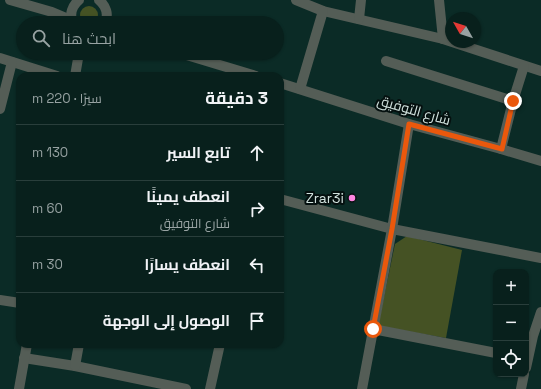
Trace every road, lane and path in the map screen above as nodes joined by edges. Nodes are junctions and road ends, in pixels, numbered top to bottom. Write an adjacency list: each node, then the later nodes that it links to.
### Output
1 (10, 0): 6 (street)
2 (296, 0): 8 (street)
3 (361, 0): 14 (street)
4 (439, 0): 15 (street)
5 (77, 1): 9 (street); 11 (street)
6 (29, 3): 9 (street)
7 (102, 3): 12 (street); 13 (street)
8 (323, 11): 14 (street); 27 (street)
9 (52, 12): 10 (street)
10 (60, 16)
11 (71, 16)
12 (107, 16)
13 (111, 16)
14 (359, 19): 15 (street)
15 (443, 40): 21 (street)
16 (0, 58): 20 (street)
17 (78, 60): 24 (street)
18 (203, 60): 25 (street)
19 (386, 61): 28 (street)
20 (12, 62): 23 (street); 29 (street)
21 (524, 66): 22 (street); 28 (street)
22 (541, 71)
23 (44, 72)
24 (76, 72)
25 (243, 72)
26 (284, 84): 27 (street, شارع التوفيق)
27 (300, 90): 30 (street, شارع التوفيق)
28 (513, 101): 31 (street)
29 (0, 110)
30 (409, 124): 31 (street, شارع التوفيق); 34 (street)
31 (502, 149): 32 (street, شارع التوفيق)
32 (541, 161)
33 (284, 200): 34 (street)
34 (392, 229): 35 (street); 39 (street)
35 (541, 258)
36 (0, 300): 37 (street)
37 (16, 302)
38 (541, 312): 44 (street)
39 (373, 329): 43 (street); 51 (street)
40 (26, 348): 45 (street)
41 (78, 348): 46 (street)
42 (219, 348): 50 (street)
43 (493, 352)
44 (529, 353)
45 (24, 358): 46 (street); 48 (street)
46 (75, 366): 49 (street)
47 (523, 377): 52 (street)
48 (19, 389)
49 (186, 389)
50 (210, 389)
51 (362, 389)
52 (521, 389)

